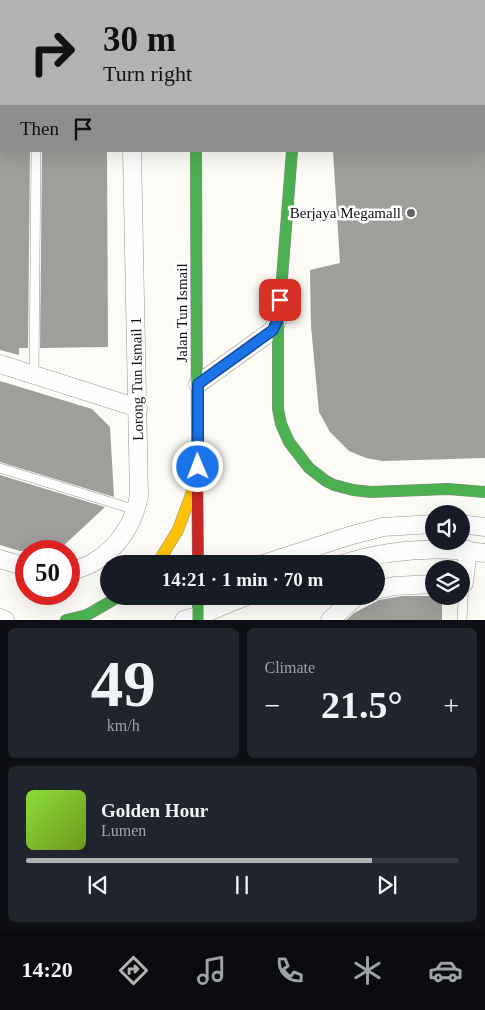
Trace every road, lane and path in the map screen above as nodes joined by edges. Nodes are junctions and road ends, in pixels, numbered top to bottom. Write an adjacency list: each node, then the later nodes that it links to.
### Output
1 (36, 152): 7 (lane)
2 (132, 152): 9 (street, Lorong Tun Ismail 1)
3 (289, 153): 5 (main road)
4 (194, 155): 8 (main road, Jalan Tun Ismail)
5 (278, 318): 8 (street); 12 (main road)
6 (0, 364): 7 (street)
7 (34, 374): 9 (street)
8 (198, 384): 10 (main road, Jalan Tun Ismail)
9 (138, 408): 13 (street, Lorong Tun Ismail 1)
10 (198, 467): 18 (main road); 19 (main road, Jalan Tun Ismail)
11 (0, 468): 13 (lane)
12 (485, 492)
13 (136, 510): 25 (street, Lorong Tun Ismail 1)
14 (425, 525): 20 (street)
15 (470, 525): 16 (street)
16 (485, 527)
17 (476, 552): 21 (street); 24 (street)
18 (164, 555)
19 (198, 555)
20 (291, 555)
21 (372, 555)
22 (0, 559): 23 (street)
23 (15, 564)
24 (470, 566)
25 (80, 568)
26 (425, 584): 27 (street)
27 (385, 588)
28 (106, 605): 36 (main road)
29 (196, 605): 34 (main road)
30 (226, 605): 34 (street)
31 (347, 605): 37 (street)
32 (462, 605): 38 (lane)
33 (0, 618): 35 (street)
34 (193, 619)
35 (5, 620)
36 (66, 620)
37 (330, 620)
38 (462, 620)

